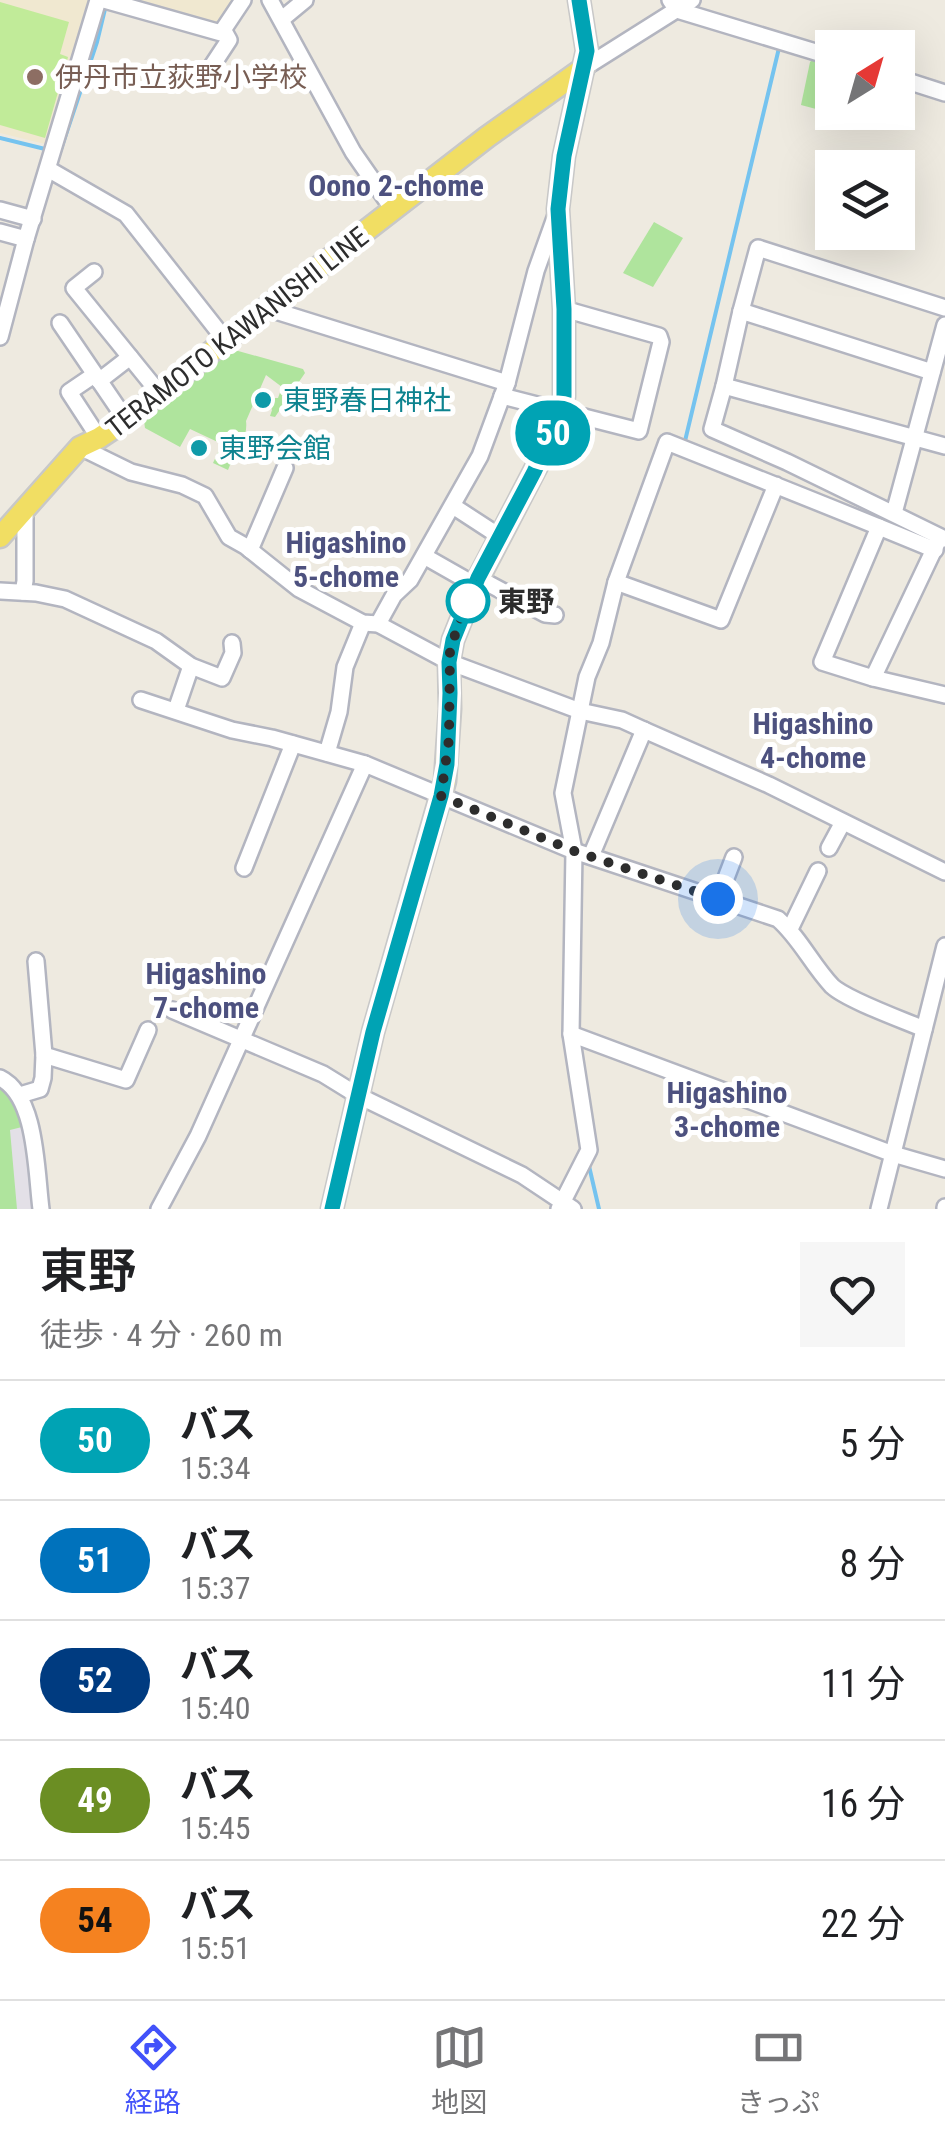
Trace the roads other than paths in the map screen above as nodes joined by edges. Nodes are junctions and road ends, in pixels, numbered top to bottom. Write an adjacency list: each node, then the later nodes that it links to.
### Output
1 (101, 0): 9 (street); 15 (street)
2 (243, 0): 9 (street)
3 (270, 0): 8 (street)
4 (306, 0): 8 (street)
5 (578, 0): 11 (main road)
6 (692, 0): 7 (street)
7 (673, 5): 10 (street); 11 (street)
8 (282, 20): 18 (street)
9 (224, 31): 12 (street)
10 (815, 51)
11 (584, 68): 16 (main road); 18 (main road, TERAMOTO KAWANISHI LINE)
12 (204, 78)
13 (915, 83): 14 (street)
14 (945, 93)
15 (48, 169): 19 (street); 30 (street)
16 (558, 209): 25 (main road); 35 (street)
17 (0, 210): 19 (street)
18 (394, 211): 23 (main road, TERAMOTO KAWANISHI LINE)
19 (32, 219): 21 (street)
20 (0, 232): 21 (street)
21 (26, 239): 29 (street)
22 (94, 272): 31 (street)
23 (266, 308): 30 (main road, TERAMOTO KAWANISHI LINE); 35 (street)
24 (945, 308): 26 (street)
25 (564, 309): 37 (main road); 37 (street)
26 (742, 311): 32 (street); 34 (street)
27 (60, 323): 33 (street)
28 (945, 325): 32 (street)
29 (0, 337)
30 (226, 341): 36 (main road, TERAMOTO KAWANISHI LINE)
31 (130, 357): 33 (street); 36 (street)
32 (932, 372): 39 (street)
33 (96, 378): 38 (street); 40 (street)
34 (724, 386): 39 (street); 46 (street)
35 (505, 390): 37 (street); 45 (street)
36 (160, 394): 38 (main road, TERAMOTO KAWANISHI LINE)
37 (562, 412): 48 (main road)
38 (126, 420): 40 (main road, TERAMOTO KAWANISHI LINE)
39 (915, 437): 41 (street); 46 (street)
40 (90, 442): 44 (main road, TERAMOTO KAWANISHI LINE); 51 (street)
41 (945, 446)
42 (285, 468): 51 (street)
43 (776, 486): 47 (street); 54 (street); 54 (street)
44 (25, 506): 49 (main road, TERAMOTO KAWANISHI LINE); 56 (street)
45 (453, 506): 48 (street); 52 (street)
46 (894, 512): 50 (street)
47 (879, 527): 50 (street); 62 (street)
48 (499, 536): 53 (main road)
49 (0, 537)
50 (940, 541): 62 (street)
51 (250, 550): 58 (street)
52 (424, 556): 53 (street); 58 (street)
53 (476, 581): 57 (street); 60 (main road)
54 (616, 582): 66 (street)
55 (0, 591): 56 (street)
56 (23, 592): 61 (street)
57 (555, 615)
58 (371, 623): 60 (street); 69 (street)
59 (232, 644): 61 (street)
60 (449, 662): 66 (street); 71 (main road)
61 (191, 666): 65 (street)
62 (873, 678): 63 (street)
63 (945, 695)
64 (141, 700): 65 (street)
65 (176, 710): 68 (street)
66 (580, 711): 67 (street); 74 (street)
67 (644, 730): 72 (street); 75 (street)
68 (293, 744): 69 (street); 77 (street)
69 (327, 752): 70 (street)
70 (365, 764): 71 (street); 89 (street)
71 (441, 796): 74 (street); 93 (main road)
72 (843, 822): 73 (street); 79 (street)
73 (829, 848)
74 (574, 851): 75 (street); 88 (street)
75 (591, 856): 80 (street)
76 (734, 857): 80 (street)
77 (244, 868)
78 (818, 871): 81 (street)
79 (945, 872)
80 (718, 899): 81 (street)
81 (790, 930): 86 (street)
82 (945, 946): 84 (street)
83 (36, 960): 90 (street)
84 (939, 993): 86 (street)
85 (172, 1010): 89 (street)
86 (924, 1029): 94 (street)
87 (148, 1030): 90 (street)
88 (571, 1034): 94 (street); 96 (street)
89 (242, 1040): 93 (street); 98 (street)
90 (44, 1056): 92 (street)
91 (0, 1078): 92 (street)
92 (20, 1095): 97 (street)
93 (357, 1095): 96 (street); 99 (main road)
94 (892, 1154): 95 (street); 100 (street)
95 (945, 1169)
96 (565, 1207)
97 (41, 1209)
98 (160, 1209)
99 (332, 1209)
100 (879, 1209)

